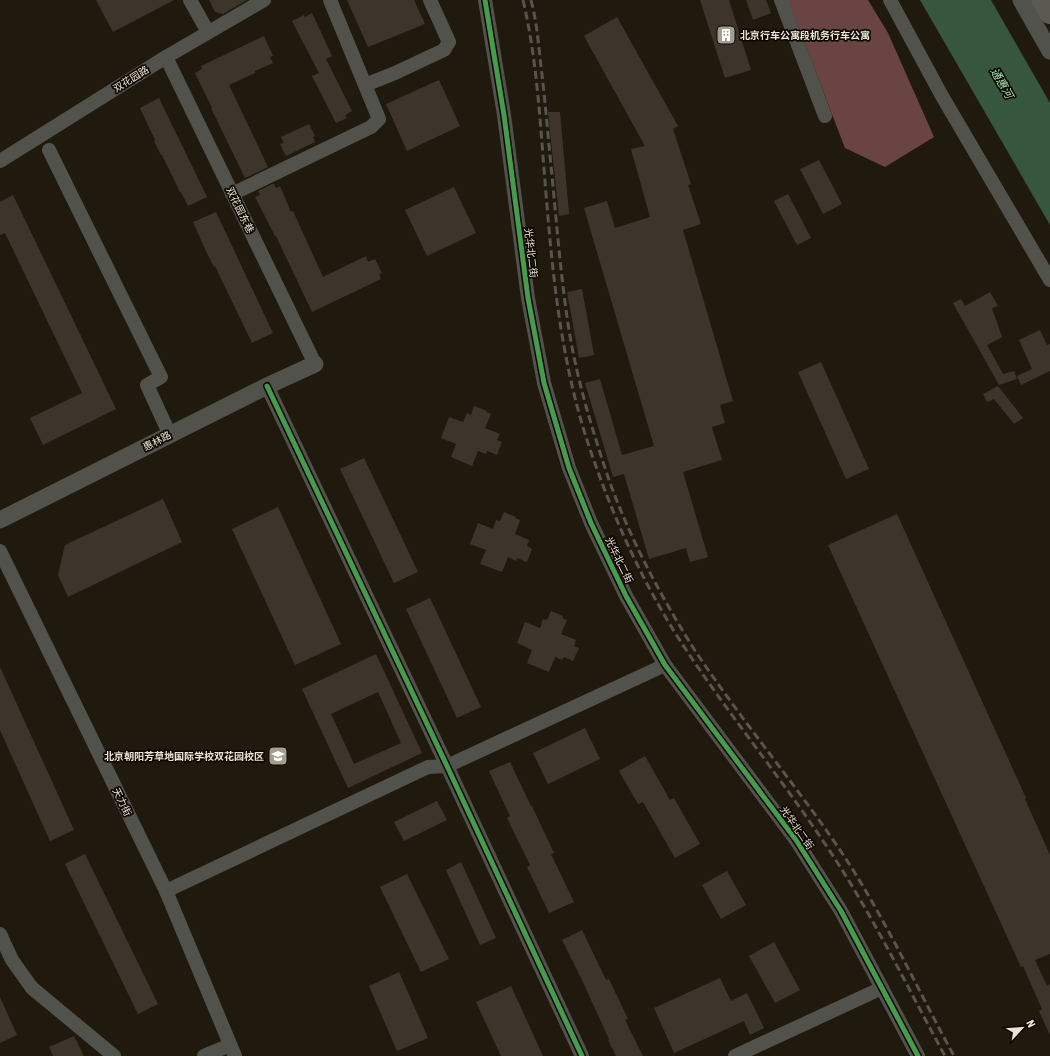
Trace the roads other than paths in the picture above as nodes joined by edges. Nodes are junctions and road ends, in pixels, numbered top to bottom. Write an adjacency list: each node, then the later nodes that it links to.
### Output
1 (190, 0): 11 (street)
2 (264, 0): 11 (street, 双花园路)
3 (330, 0): 14 (street)
4 (430, 0): 14 (street)
5 (485, 0): 25 (street, 光华北二街)
6 (781, 0): 15 (street)
7 (890, 0): 19 (street)
8 (1021, 0): 12 (street)
9 (1042, 0): 10 (highway)
10 (1050, 13)
11 (208, 32): 13 (street, 双花园路)
12 (1050, 51)
13 (166, 57): 17 (street, 双花园路); 18 (street, 双花园东巷)
14 (365, 85): 18 (street)
15 (825, 116)
16 (49, 150): 22 (street)
17 (0, 160)
18 (232, 194): 20 (street, 双花园东巷)
19 (1050, 280)
20 (315, 364): 21 (street, 惠林路)
21 (267, 386): 22 (street, 惠林路); 26 (street)
22 (170, 435): 23 (street, 惠林路)
23 (0, 520)
24 (0, 551): 27 (street, 天力街)
25 (665, 665): 26 (street); 29 (street, 光华北二街)
26 (446, 766): 27 (street); 33 (street)
27 (166, 891): 30 (street, 天力街)
28 (0, 934): 31 (street)
29 (882, 988): 34 (street); 35 (street, 光华北二街)
30 (232, 1050): 32 (street)
31 (114, 1056)
32 (204, 1056)
33 (582, 1056)
34 (735, 1056)
35 (918, 1056)

